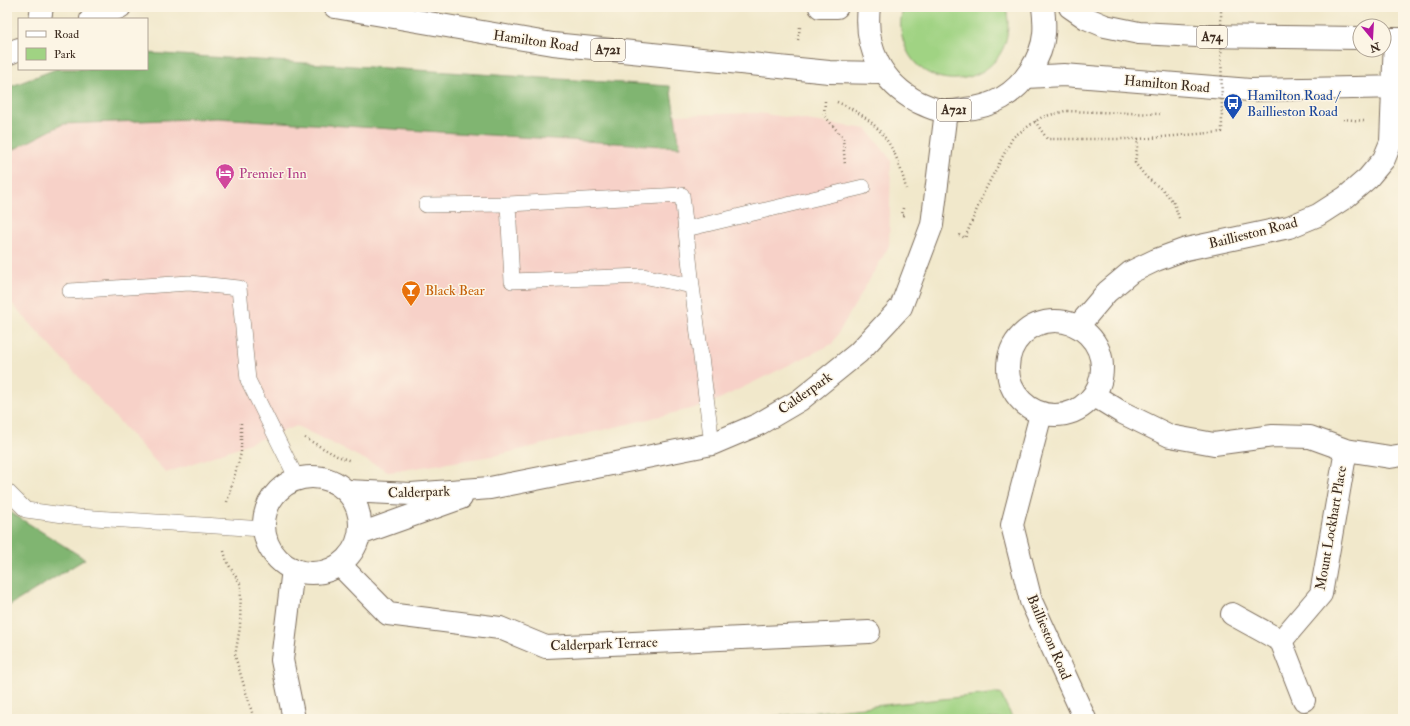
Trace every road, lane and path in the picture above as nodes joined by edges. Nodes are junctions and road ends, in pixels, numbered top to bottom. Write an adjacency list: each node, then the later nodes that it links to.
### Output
1 (42, 7): 10 (street)
2 (120, 7): 11 (street)
3 (335, 7): 17 (street, Hamilton Road / A721)
4 (820, 7): 5 (street)
5 (838, 7)
6 (869, 7): 18 (street, A721)
7 (1043, 7): 19 (street, A721)
8 (1070, 7): 13 (street, A74)
9 (1221, 7): 30 (path, bridge)
10 (40, 18)
11 (93, 18)
12 (800, 22): 17 (path)
13 (1352, 38)
14 (1394, 39): 20 (street, Baillieston Road)
15 (18, 48): 16 (street)
16 (7, 54)
17 (796, 68): 18 (street, Hamilton Road / A721)
18 (883, 73): 23 (street, A721)
19 (1026, 77): 20 (street, Hamilton Road); 23 (street, A721)
20 (1398, 87): 29 (street, Baillieston Road)
21 (817, 100): 22 (path)
22 (825, 101): 32 (path); 33 (path)
23 (946, 111): 37 (street, Calderpark)
24 (1166, 114): 28 (path)
25 (1219, 115): 26 (path)
26 (1227, 115)
27 (1336, 118): 29 (path)
28 (1035, 121): 30 (path); 37 (path)
29 (1392, 124): 39 (street, Baillieston Road)
30 (1138, 139): 39 (path)
31 (863, 187): 32 (lane)
32 (848, 190): 38 (lane)
33 (905, 196)
34 (904, 202): 37 (path)
35 (508, 204): 36 (lane); 38 (lane); 40 (lane)
36 (426, 205)
37 (932, 225): 47 (street, Calderpark)
38 (686, 228): 40 (lane)
39 (1186, 249): 42 (street, Baillieston Road)
40 (692, 286): 47 (lane)
41 (70, 292): 44 (lane)
42 (1079, 325): 43 (street); 45 (street)
43 (1095, 396): 45 (street); 48 (street)
44 (264, 413): 51 (lane); 55 (path)
45 (1041, 414): 66 (street, Baillieston Road)
46 (301, 431): 50 (path)
47 (712, 444): 52 (street, Calderpark)
48 (1346, 450): 49 (street); 62 (street, Mount Lockhart Place)
49 (1403, 455)
50 (358, 464)
51 (297, 479): 54 (street); 56 (street)
52 (490, 488): 54 (street, Calderpark); 57 (street, Calderpark)
53 (7, 491): 55 (lane)
54 (348, 491): 57 (street)
55 (220, 526): 56 (lane); 64 (path)
56 (263, 529): 59 (street)
57 (360, 534): 58 (street)
58 (340, 566): 59 (street); 61 (street, Calderpark Terrace)
59 (293, 569): 65 (street)
60 (1232, 614): 62 (street)
61 (868, 632)
62 (1281, 641): 63 (street)
63 (1304, 700)
64 (254, 719)
65 (294, 719)
66 (1085, 719)

